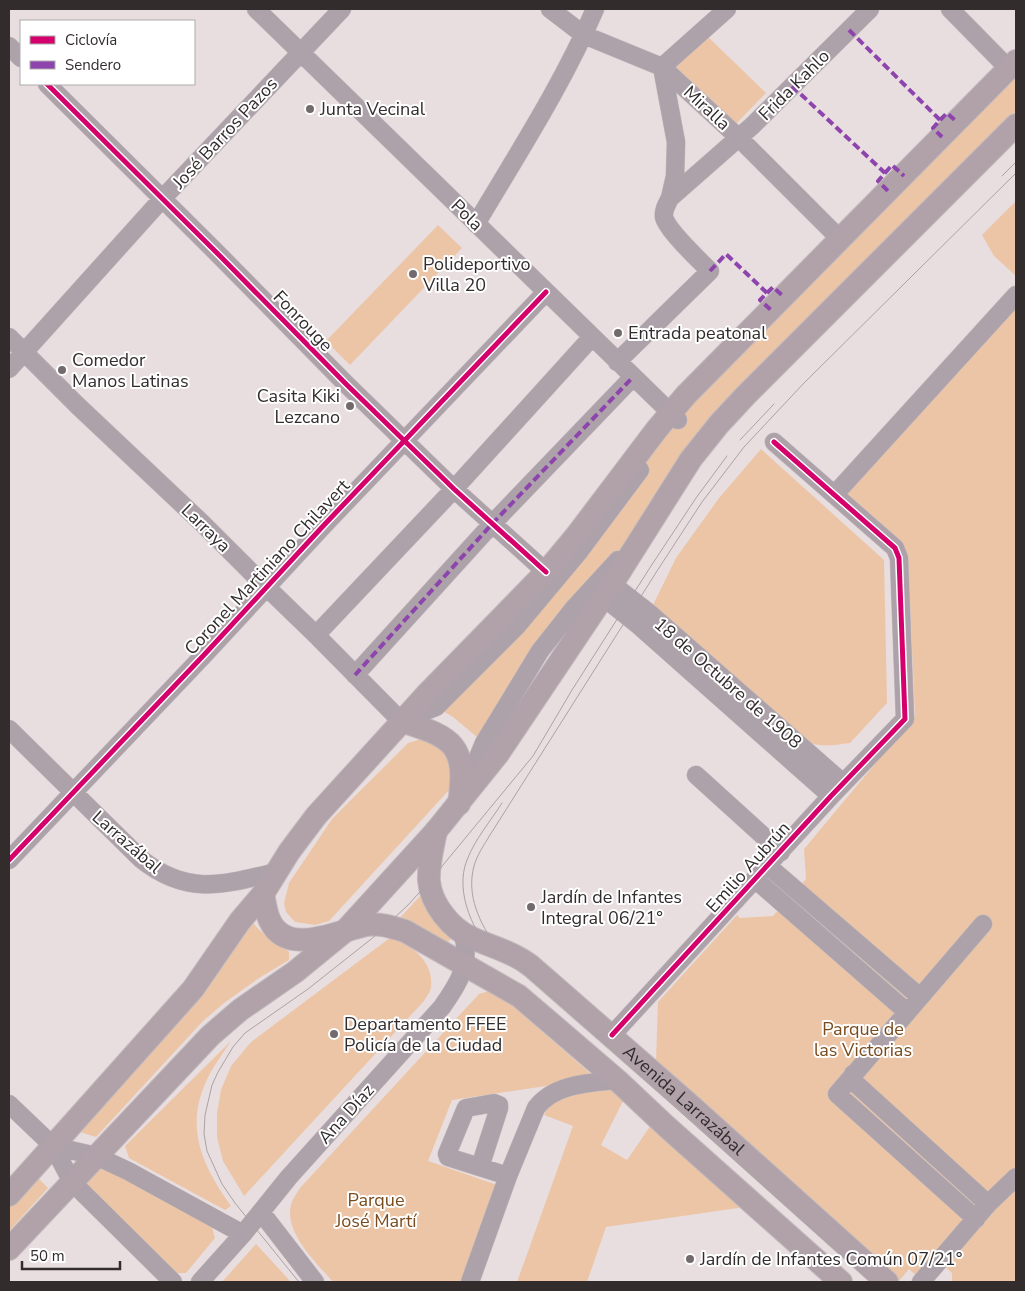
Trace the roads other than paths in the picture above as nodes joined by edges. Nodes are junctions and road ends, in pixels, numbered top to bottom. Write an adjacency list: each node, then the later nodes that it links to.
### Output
1 (256, 9): 10 (street, Pola)
2 (342, 9): 10 (street, José Barros Pazos)
3 (550, 9): 8 (street, Miralla)
4 (595, 9): 8 (street)
5 (728, 9): 12 (street)
6 (870, 9): 17 (street, Frida Kahlo)
7 (950, 9): 13 (street)
8 (584, 35): 12 (street, Miralla); 20 (street)
9 (9, 46): 11 (street)
10 (301, 52): 19 (street, José Barros Pazos); 20 (street, Pola)
11 (20, 57)
12 (662, 67): 17 (street, Miralla); 18 (street)
13 (1014, 69): 21 (main road); 30 (street)
14 (48, 85): 19 (street, Fonrouge)
15 (1016, 111): 46 (street)
16 (1016, 125): 38 (main road)
17 (739, 138): 18 (street, Frida Kahlo); 21 (street, Miralla)
18 (670, 198): 27 (street)
19 (162, 199): 26 (street, José Barros Pazos); 31 (street, Fonrouge)
20 (476, 224): 22 (street, Pola)
21 (841, 240): 30 (main road)
22 (546, 292): 25 (street, Pola); 31 (street, Coronel Martiniano Chilavert)
23 (1016, 295): 34 (street)
24 (9, 337): 26 (street, Larraya)
25 (592, 337): 27 (street, Pola); 33 (street)
26 (24, 353): 28 (street, José Barros Pazos); 37 (street, Larraya)
27 (617, 362): 29 (street, Pola)
28 (9, 369)
29 (633, 377): 30 (street, Pola); 35 (street)
30 (674, 417): 36 (main road); 41 (street)
31 (405, 441): 33 (street, Fonrouge); 37 (street, Coronel Martiniano Chilavert)
32 (774, 442): 34 (street)
33 (454, 489): 35 (street, Fonrouge); 39 (street)
34 (835, 494): 44 (street, Emilio Aubrún)
35 (492, 524): 36 (street, Fonrouge); 40 (street)
36 (546, 572): 41 (main road)
37 (267, 587): 39 (street, Larraya); 45 (street, Coronel Martiniano Chilavert)
38 (608, 591): 44 (street, 18 de Octubre de 1908); 46 (main road)
39 (316, 634): 40 (street, Larraya)
40 (355, 675): 41 (street, Larraya)
41 (402, 721): 46 (main road); 51 (main road)
42 (9, 729): 45 (street, Larrazábal)
43 (696, 775): 48 (street)
44 (837, 790): 48 (street, Emilio Aubrún)
45 (73, 794): 49 (street, Coronel Martiniano Chilavert); 51 (street, Larrazábal)
46 (459, 804): 47 (main road)
47 (436, 831): 55 (main road); 56 (main road, Avenida Larrazábal)
48 (781, 852): 50 (street, Emilio Aubrún)
49 (9, 860)
50 (768, 866): 52 (street, Emilio Aubrún); 58 (street)
51 (276, 872): 53 (main road)
52 (756, 880): 59 (street); 60 (street, Emilio Aubrún)
53 (263, 894): 55 (main road, Avenida Larrazábal); 66 (main road)
54 (983, 924): 58 (street)
55 (344, 932): 57 (main road, Avenida Larrazábal); 67 (main road)
56 (463, 934): 57 (street); 60 (main road, Avenida Larrazábal)
57 (466, 964): 62 (main road, Avenida Larrazábal); 74 (street, Ana Díaz)
58 (920, 997): 59 (street)
59 (907, 1012): 61 (street)
60 (612, 1035): 64 (main road, Avenida Larrazábal)
61 (853, 1074): 73 (street); 75 (street)
62 (617, 1080): 65 (main road, Avenida Larrazábal); 69 (street)
63 (9, 1104): 66 (street)
64 (689, 1104): 65 (main road); 83 (main road, Avenida Larrazábal)
65 (667, 1127): 82 (main road, Avenida Larrazábal)
66 (54, 1146): 67 (street); 71 (street); 72 (main road)
67 (96, 1156): 71 (main road); 76 (street)
68 (480, 1167): 69 (street)
69 (508, 1176): 81 (street)
70 (1016, 1177): 73 (street)
71 (72, 1182): 77 (main road); 78 (street)
72 (9, 1195)
73 (988, 1204): 75 (street)
74 (260, 1212): 76 (street, Ana Díaz); 80 (street)
75 (976, 1219): 84 (street)
76 (243, 1234): 79 (street, Ana Díaz)
77 (9, 1249)
78 (173, 1282)
79 (200, 1282)
80 (315, 1282)
81 (470, 1282)
82 (841, 1282)
83 (887, 1282)
84 (921, 1282)

